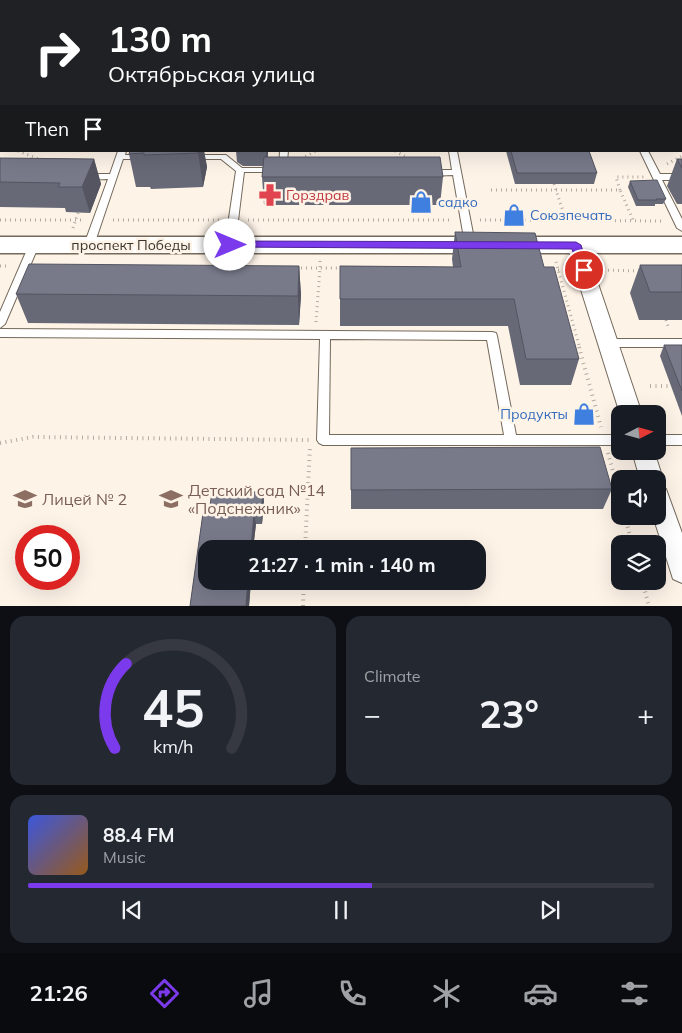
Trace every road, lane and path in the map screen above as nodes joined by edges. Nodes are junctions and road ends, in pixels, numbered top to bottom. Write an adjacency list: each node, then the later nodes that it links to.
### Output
1 (21, 152): 10 (path)
2 (284, 152): 11 (lane)
3 (314, 152): 11 (path)
4 (397, 152): 16 (path)
5 (453, 152): 15 (lane)
6 (644, 152): 19 (lane)
7 (121, 154): 8 (lane); 18 (lane)
8 (150, 157)
9 (186, 157): 12 (lane)
10 (44, 161)
11 (283, 169): 12 (lane); 13 (lane)
12 (240, 170): 27 (lane)
13 (297, 170)
14 (417, 172): 16 (lane)
15 (457, 172): 16 (lane); 28 (lane)
16 (438, 173)
17 (80, 176): 18 (lane)
18 (114, 176): 26 (lane)
19 (657, 177): 20 (lane); 24 (path); 32 (lane)
20 (682, 177)
21 (554, 184): 23 (path)
22 (491, 190): 23 (path)
23 (556, 190): 24 (path); 30 (path)
24 (620, 190): 31 (path)
25 (0, 220): 26 (path)
26 (97, 220): 27 (path); 35 (lane)
27 (234, 220): 28 (path); 36 (lane)
28 (466, 220): 29 (path); 37 (lane)
29 (545, 220): 30 (path); 38 (path)
30 (566, 220): 31 (path)
31 (633, 220): 32 (path)
32 (680, 225)
33 (0, 245): 34 (main road, проспект Победы)
34 (34, 245): 35 (main road, проспект Победы); 46 (lane)
35 (89, 245): 36 (main road, проспект Победы)
36 (230, 245): 37 (main road, проспект Победы)
37 (470, 245): 38 (main road, проспект Победы)
38 (552, 245): 39 (main road, проспект Победы); 43 (path)
39 (576, 245): 40 (main road, проспект Победы); 44 (street)
40 (682, 245)
41 (350, 268): 48 (path)
42 (548, 270): 43 (path)
43 (558, 270): 44 (path); 57 (path)
44 (584, 270): 45 (path); 49 (street)
45 (646, 271)
46 (0, 324)
47 (0, 332): 48 (lane)
48 (320, 335): 55 (lane); 56 (lane)
49 (608, 343): 50 (lane); 53 (street)
50 (682, 343)
51 (650, 386): 52 (path)
52 (670, 386)
53 (628, 405)
54 (310, 440): 55 (path); 61 (path); 64 (path)
55 (323, 440): 56 (lane)
56 (511, 440): 57 (lane)
57 (604, 440): 58 (lane); 62 (path)
58 (611, 440)
59 (666, 440): 60 (lane)
60 (682, 440)
61 (0, 442)
62 (612, 470)
63 (666, 521): 65 (street)
64 (305, 540)
65 (682, 571)
66 (304, 590): 68 (path)
67 (645, 590): 69 (path)
68 (303, 606)
69 (649, 606)

